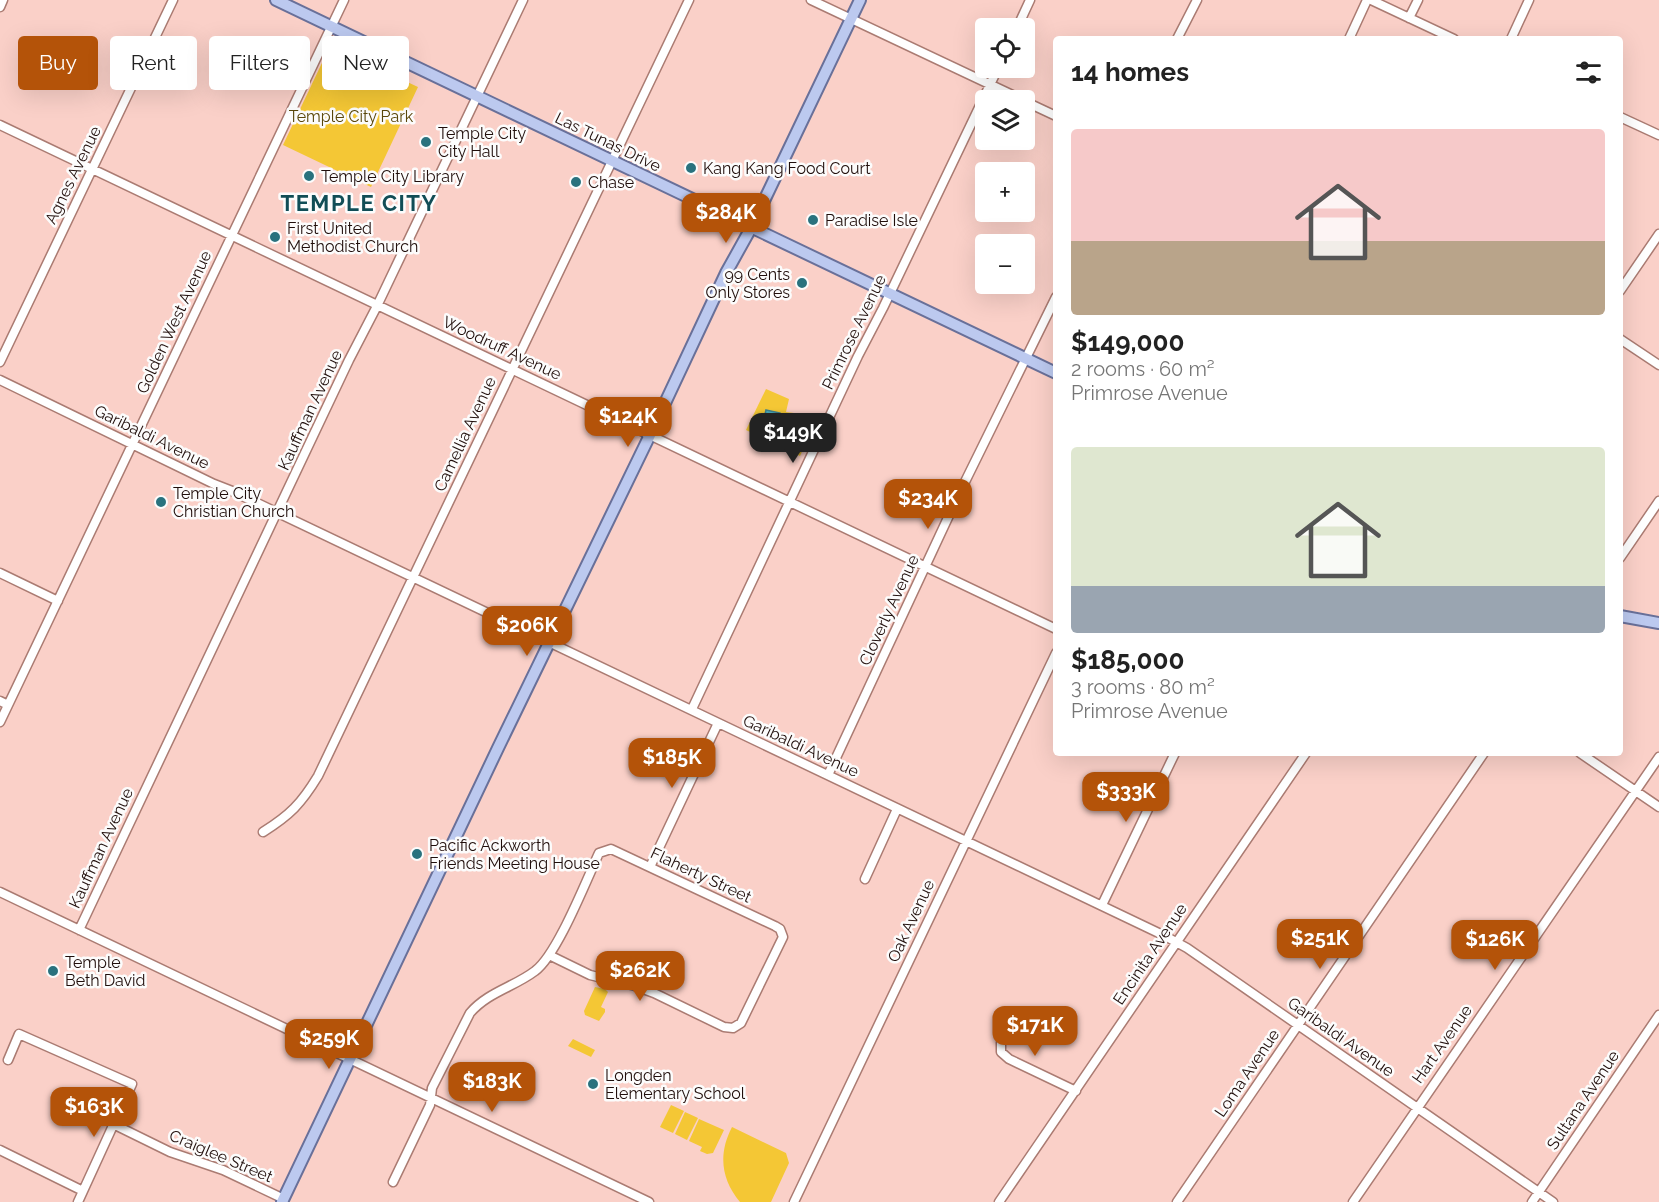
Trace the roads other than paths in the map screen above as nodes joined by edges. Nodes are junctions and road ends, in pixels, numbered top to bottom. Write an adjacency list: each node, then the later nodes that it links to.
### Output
1 (3, 0): 14 (street)
2 (173, 0): 33 (street, Agnes Avenue)
3 (276, 0): 18 (main road, Las Tunas Drive)
4 (344, 0): 18 (street, Golden West Avenue)
5 (523, 0): 26 (street, Kauffman Avenue)
6 (688, 0): 32 (street, Camellia Avenue)
7 (811, 0): 15 (street)
8 (860, 0): 15 (main road)
9 (1030, 0): 16 (street)
10 (1197, 0): 19 (street)
11 (1369, 0): 17 (street); 20 (street)
12 (1418, 0): 17 (street)
13 (1529, 0): 22 (street)
14 (0, 7)
15 (851, 18): 24 (street); 34 (main road)
16 (1022, 18)
17 (1409, 18): 21 (street)
18 (331, 27): 26 (main road, Las Tunas Drive); 36 (street, Golden West Avenue)
19 (1179, 36)
20 (1351, 36)
21 (1448, 36)
22 (1512, 36)
23 (993, 78): 24 (street, Primrose Avenue)
24 (990, 85): 25 (street); 38 (street, Primrose Avenue)
25 (1001, 90)
26 (476, 96): 32 (main road, Las Tunas Drive); 40 (street, Kauffman Avenue)
27 (1035, 106): 28 (street)
28 (1053, 116)
29 (1623, 118): 31 (street)
30 (0, 125): 33 (street, Woodruff Avenue)
31 (1659, 135)
32 (612, 161): 34 (main road, Las Tunas Drive); 45 (street, Camellia Avenue)
33 (93, 169): 36 (street, Woodruff Avenue); 43 (street, Agnes Avenue)
34 (751, 228): 38 (main road, Las Tunas Drive); 48 (main road)
35 (1659, 234): 37 (street)
36 (231, 236): 40 (street, Woodruff Avenue); 49 (street, Golden West Avenue)
37 (1623, 287)
38 (889, 295): 42 (main road, Las Tunas Drive); 51 (street, Primrose Avenue)
39 (1053, 303): 42 (street, Cloverly Avenue)
40 (377, 306): 45 (street, Woodruff Avenue); 52 (street, Kauffman Avenue)
41 (1623, 341): 44 (street)
42 (1025, 359): 46 (main road, Las Tunas Drive); 54 (street, Cloverly Avenue)
43 (0, 363)
44 (1659, 365)
45 (513, 369): 48 (street, Woodruff Avenue); 56 (street, Camellia Avenue)
46 (1053, 372)
47 (0, 380): 49 (street, Garibaldi Avenue)
48 (650, 435): 51 (street, Woodruff Avenue); 61 (main road)
49 (132, 444): 52 (street, Garibaldi Avenue); 57 (street, Golden West Avenue)
50 (1659, 501): 53 (street)
51 (790, 503): 54 (street, Woodruff Avenue); 64 (street, Primrose Avenue)
52 (278, 513): 56 (street, Garibaldi Avenue); 82 (street, Kauffman Avenue)
53 (1623, 554)
54 (926, 567): 60 (street, Woodruff Avenue); 72 (street, Cloverly Avenue)
55 (0, 573): 57 (street)
56 (413, 578): 61 (street, Garibaldi Avenue); 76 (street, Camellia Avenue)
57 (58, 601): 63 (street, Golden West Avenue)
58 (1623, 617): 59 (main road)
59 (1659, 623)
60 (1053, 627)
61 (550, 643): 64 (street, Garibaldi Avenue); 88 (main road)
62 (1053, 659): 77 (street, Oak Avenue)
63 (4, 703): 65 (street, Golden West Avenue)
64 (692, 709): 66 (street, Garibaldi Avenue)
65 (0, 722)
66 (718, 723): 72 (street, Garibaldi Avenue); 78 (street)
67 (1174, 756): 81 (street)
68 (1304, 756): 83 (street, Encinita Avenue)
69 (1483, 756): 87 (street, Loma Avenue)
70 (1584, 756): 73 (street)
71 (1659, 756): 73 (street, Hart Avenue)
72 (828, 775): 75 (street, Garibaldi Avenue)
73 (1635, 791): 74 (street); 92 (street, Hart Avenue)
74 (1659, 807)
75 (897, 809): 77 (street, Garibaldi Avenue); 79 (street)
76 (262, 832)
77 (966, 841): 81 (street, Garibaldi Avenue); 101 (street, Oak Avenue)
78 (650, 867): 84 (street, Flaherty Street); 84 (street, Flaherty Street)
79 (865, 879)
80 (0, 892): 82 (street)
81 (1102, 905): 83 (street, Garibaldi Avenue)
82 (79, 930): 88 (street)
83 (1176, 942): 87 (street, Garibaldi Avenue); 90 (street, Encinita Avenue)
84 (549, 956): 91 (street)
85 (1014, 1015): 90 (street)
86 (1659, 1015): 97 (street, Sultana Avenue)
87 (1298, 1026): 92 (street, Garibaldi Avenue); 103 (street, Loma Avenue)
88 (350, 1058): 91 (street); 98 (main road)
89 (8, 1060): 93 (street)
90 (1076, 1091): 102 (street, Encinita Avenue)
91 (431, 1098): 95 (street); 100 (street)
92 (1417, 1108): 97 (street, Garibaldi Avenue); 104 (street, Hart Avenue)
93 (115, 1125): 96 (street); 98 (street, Craiglee Street)
94 (0, 1150): 96 (street)
95 (393, 1182)
96 (83, 1191): 99 (street)
97 (1538, 1192): 105 (street, Sultana Avenue); 106 (street, Garibaldi Avenue)
98 (283, 1201)
99 (78, 1202)
100 (649, 1202)
101 (794, 1202)
102 (999, 1202)
103 (1177, 1202)
104 (1353, 1202)
105 (1532, 1202)
106 (1553, 1202)

